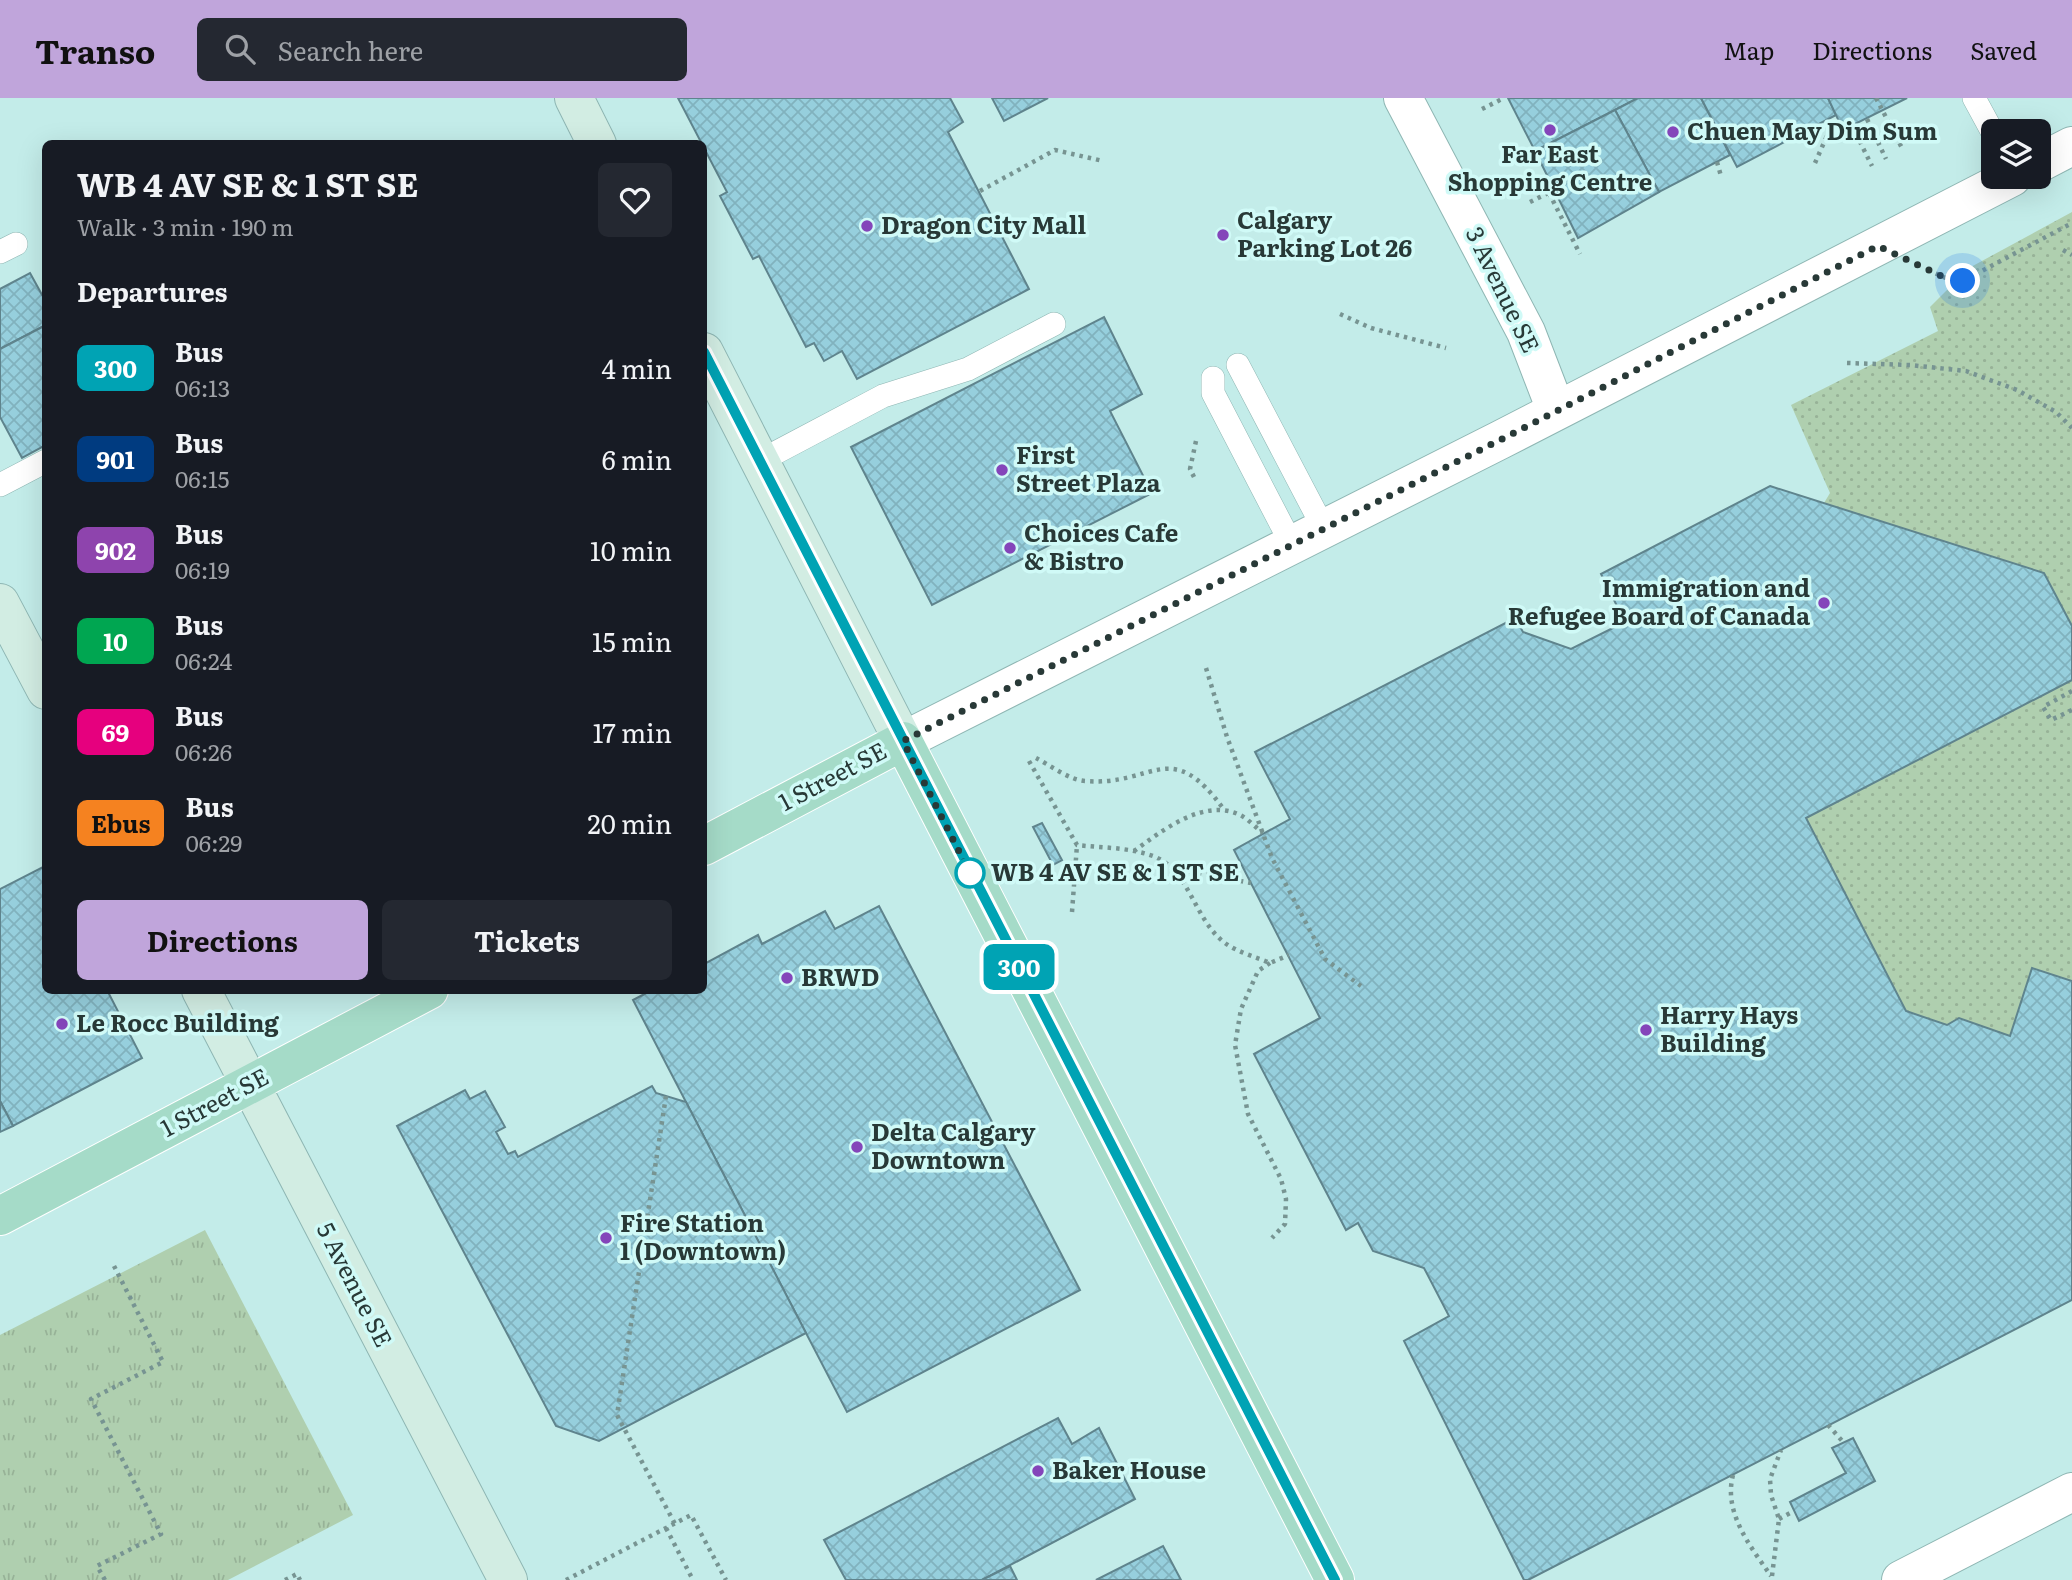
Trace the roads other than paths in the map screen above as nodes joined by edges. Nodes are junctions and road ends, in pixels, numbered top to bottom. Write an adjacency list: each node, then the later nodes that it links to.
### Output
1 (574, 98): 5 (main road)
2 (1404, 98): 13 (street, 3 Avenue SE)
3 (1974, 98): 4 (lane)
4 (1985, 119)
5 (595, 140)
6 (2072, 146): 7 (street)
7 (2051, 157)
8 (1989, 189): 13 (street, 1 Street SE)
9 (1054, 324): 14 (lane)
10 (707, 358): 14 (main road)
11 (1238, 365): 17 (lane)
12 (1213, 378): 17 (lane)
13 (1556, 410): 17 (street, 1 Street SE)
14 (760, 461): 20 (main road)
15 (42, 463): 16 (lane)
16 (0, 485)
17 (1308, 537): 20 (street, 1 Street SE)
18 (0, 603): 19 (main road)
19 (42, 682)
20 (903, 741): 21 (main road, 1 Street SE); 28 (main road)
21 (707, 844)
22 (203, 994): 24 (main road, 5 Avenue SE)
23 (421, 994): 24 (main road, 1 Street SE)
24 (250, 1085): 25 (main road, 1 Street SE); 27 (main road, 5 Avenue SE)
25 (0, 1216)
26 (2072, 1492): 29 (street)
27 (508, 1580)
28 (1335, 1580)
29 (1901, 1580)

